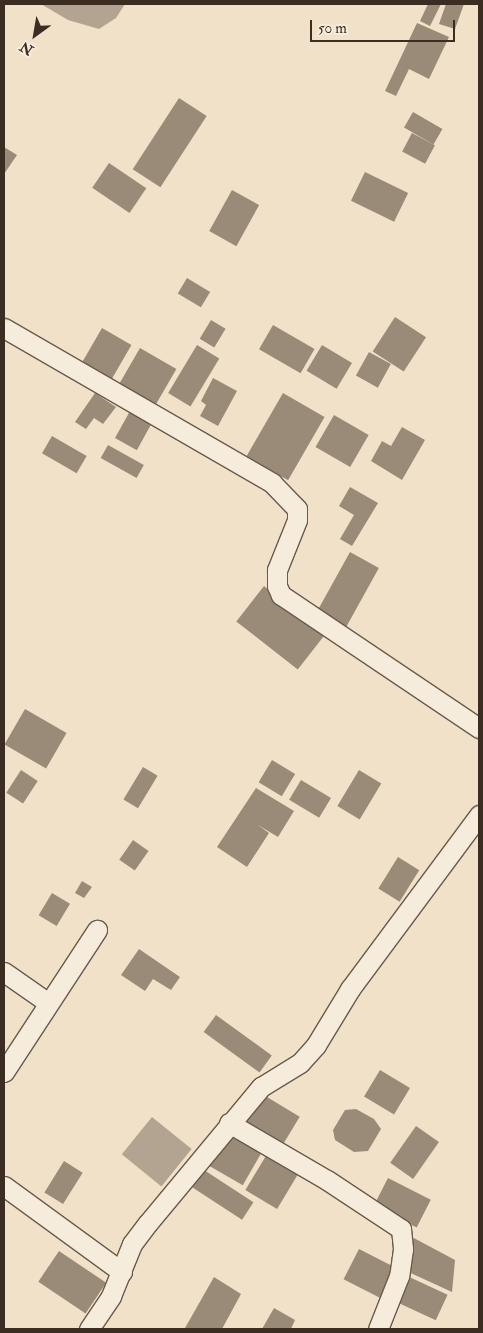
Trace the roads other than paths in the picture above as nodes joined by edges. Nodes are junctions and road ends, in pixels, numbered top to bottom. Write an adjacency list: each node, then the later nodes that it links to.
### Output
1 (4, 328): 2 (street)
2 (479, 728)
3 (479, 815): 8 (street)
4 (96, 930): 6 (street)
5 (4, 972): 6 (street)
6 (47, 1002): 7 (street)
7 (4, 1072)
8 (229, 1122): 10 (street); 12 (street)
9 (4, 1186): 10 (street)
10 (122, 1272): 11 (street)
11 (89, 1329)
12 (378, 1329)

